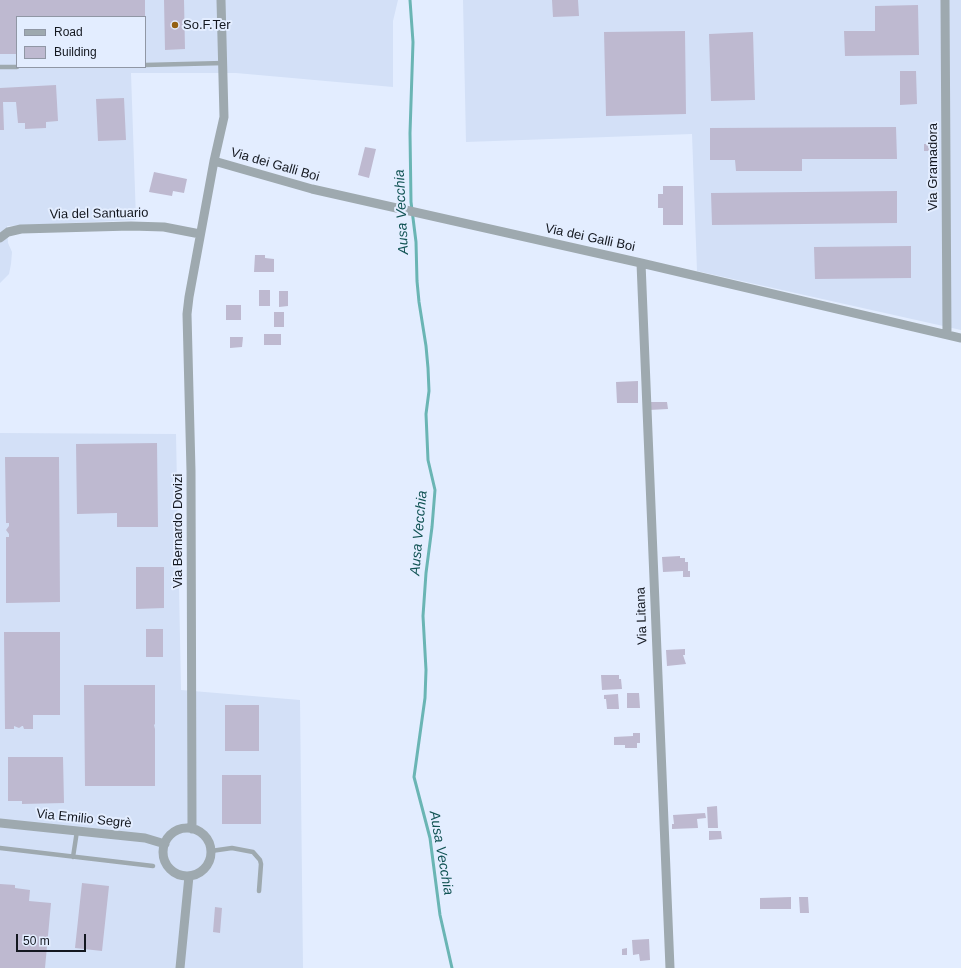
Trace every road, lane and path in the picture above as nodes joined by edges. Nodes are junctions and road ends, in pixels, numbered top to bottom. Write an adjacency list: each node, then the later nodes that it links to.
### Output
1 (221, 0): 3 (street, Via Bernardo Dovizi)
2 (945, 0): 11 (street, Via Gramadora)
3 (224, 63): 4 (lane); 7 (street, Via Bernardo Dovizi)
4 (146, 65)
5 (0, 67): 6 (lane)
6 (16, 67)
7 (214, 162): 8 (street, Via Bernardo Dovizi); 10 (street, Via dei Galli Boi)
8 (200, 234): 9 (street, Via del Santuario); 14 (street, Via Bernardo Dovizi)
9 (0, 238)
10 (641, 262): 11 (street, Via dei Galli Boi); 24 (street, Via Litana)
11 (947, 334): 12 (street, Via dei Galli Boi)
12 (961, 338)
13 (0, 823): 15 (street, Via Emilio Segrè)
14 (192, 829): 16 (street); 18 (street)
15 (77, 831): 16 (street, Via Emilio Segrè); 19 (lane)
16 (165, 844): 21 (street)
17 (0, 848): 19 (lane)
18 (211, 850): 21 (street); 22 (lane)
19 (73, 857): 20 (lane)
20 (153, 866)
21 (189, 876): 23 (street)
22 (259, 891)
23 (180, 968)
24 (670, 968)

